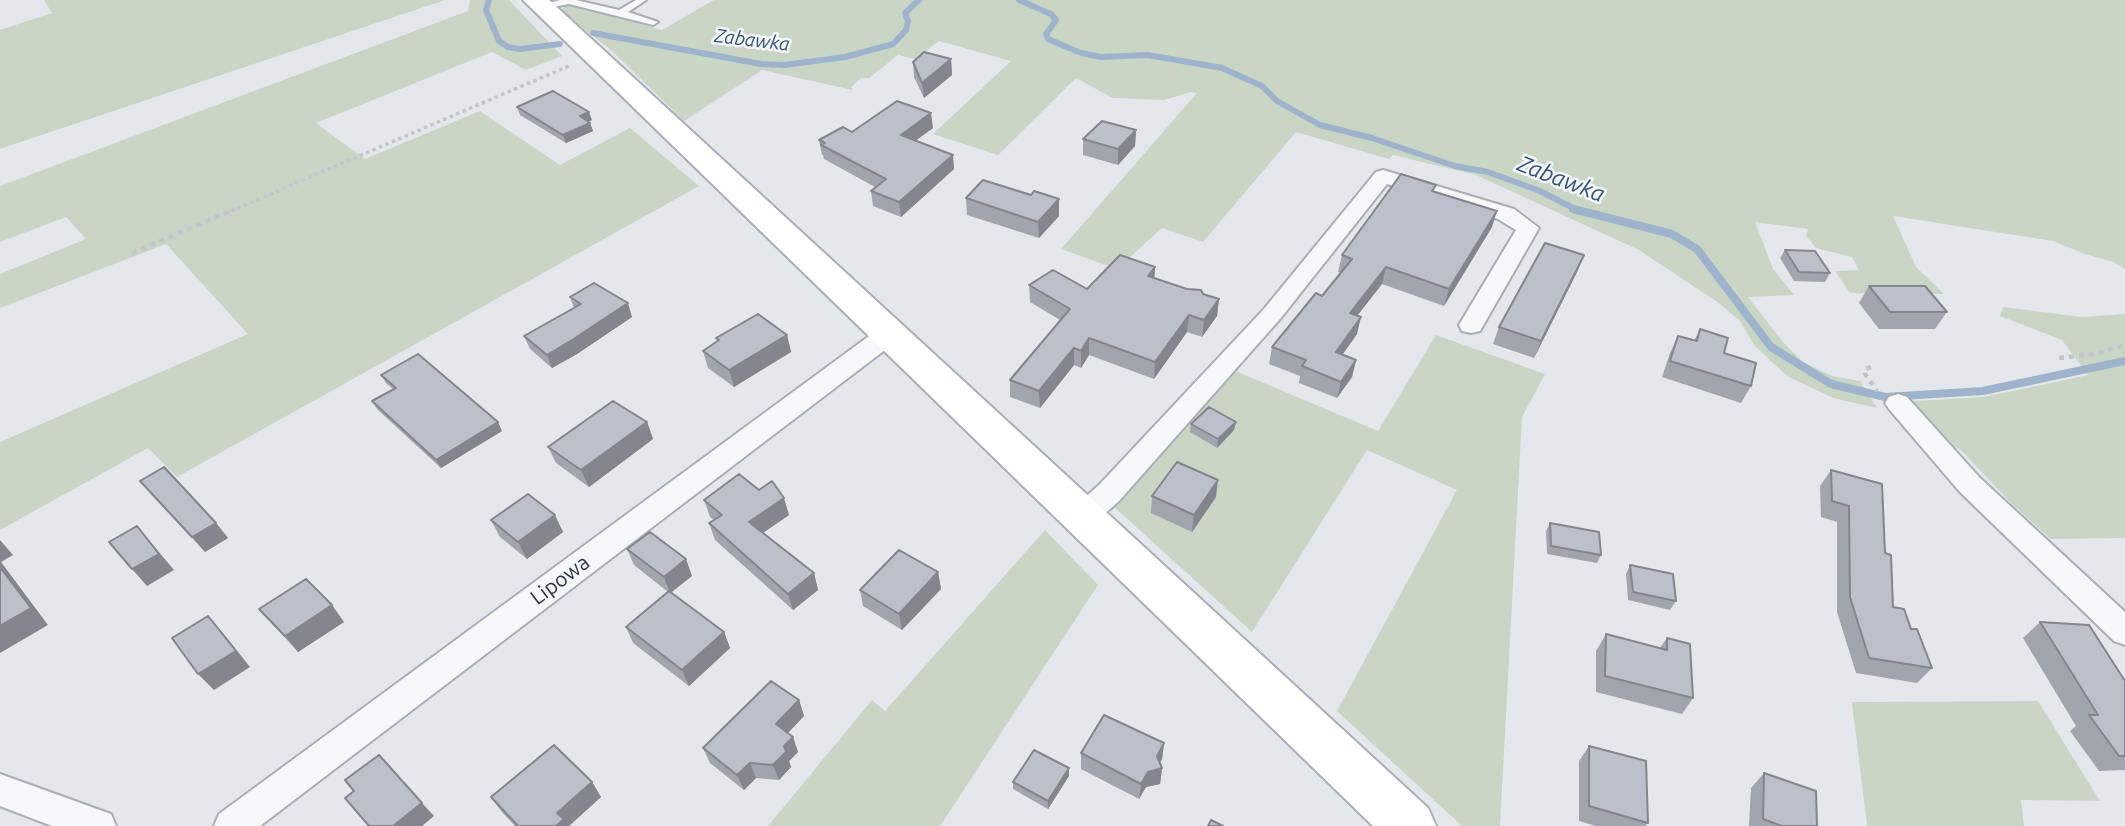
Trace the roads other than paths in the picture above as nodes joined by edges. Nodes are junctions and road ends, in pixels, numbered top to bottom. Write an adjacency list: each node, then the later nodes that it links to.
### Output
1 (642, 0): 3 (lane)
2 (538, 3): 3 (lane); 6 (main road)
3 (620, 13): 4 (lane)
4 (653, 22)
5 (1471, 325): 8 (street)
6 (888, 334): 8 (main road); 12 (street, Lipowa)
7 (1894, 397): 9 (street)
8 (1083, 517): 13 (main road)
9 (2125, 632)
10 (0, 790): 11 (street)
11 (98, 826)
12 (232, 826)
13 (1410, 826)

